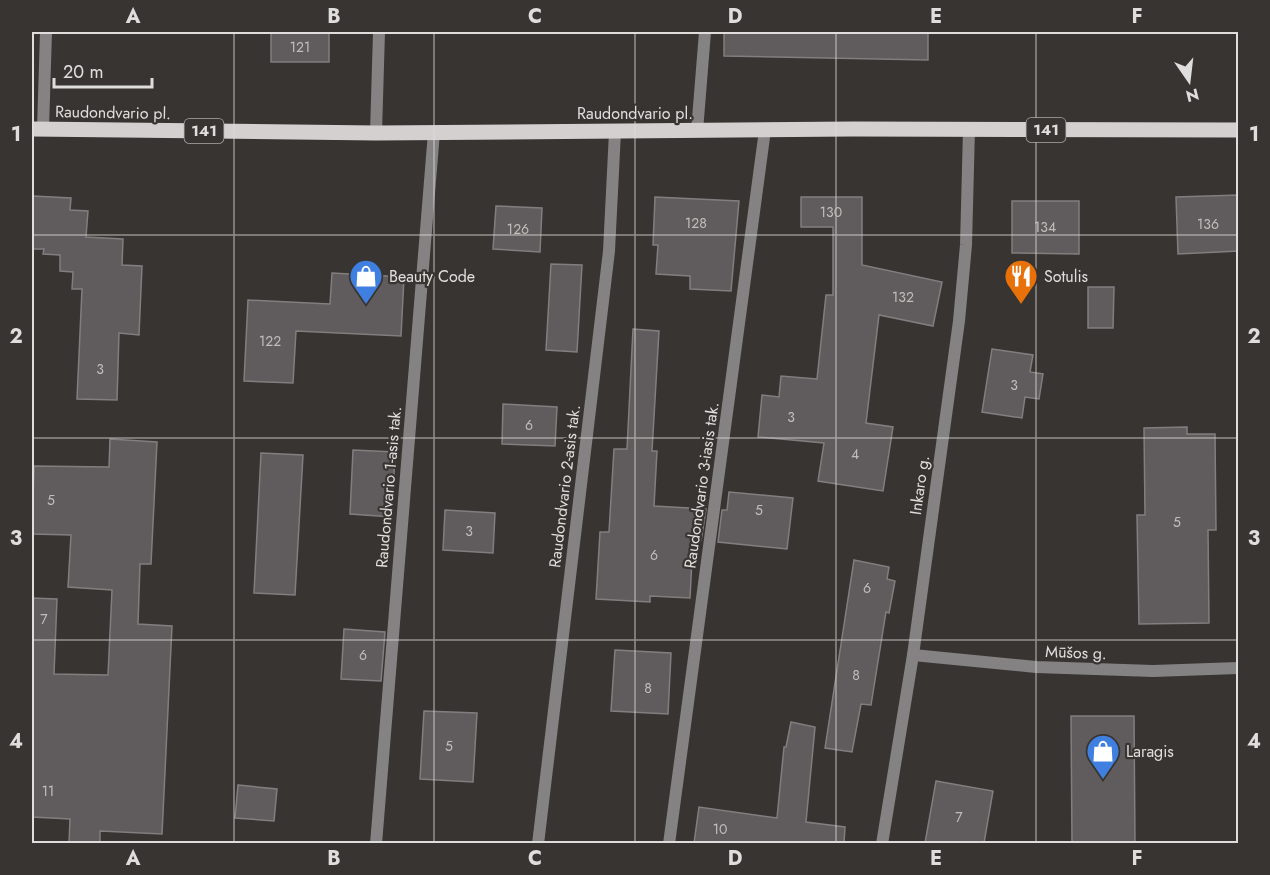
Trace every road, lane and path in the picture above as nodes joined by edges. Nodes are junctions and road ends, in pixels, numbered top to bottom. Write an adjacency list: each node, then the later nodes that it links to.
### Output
1 (46, 32): 4 (street)
2 (380, 32): 11 (street)
3 (705, 32): 8 (street)
4 (37, 129): 11 (main road, Raudondvario pl. / 141)
5 (969, 129): 6 (main road, Raudondvario pl. / 141); 7 (main road, Raudondvario pl. / 141); 12 (street, Inkaro g.)
6 (765, 130): 8 (main road, Raudondvario pl. / 141); 16 (street, Raudondvario 3-iasis tak.)
7 (1239, 130)
8 (697, 131): 10 (main road, Raudondvario pl. / 141)
9 (434, 132): 10 (main road, Raudondvario pl. / 141); 11 (main road, Raudondvario pl. / 141); 14 (street, Raudondvario 1-asis tak.)
10 (615, 132): 15 (street, Raudondvario 2-asis tak.)
11 (376, 133)
12 (913, 655): 13 (street, Mūšos g.); 17 (street, Inkaro g.)
13 (1239, 668)
14 (376, 843)
15 (538, 843)
16 (669, 843)
17 (882, 843)

